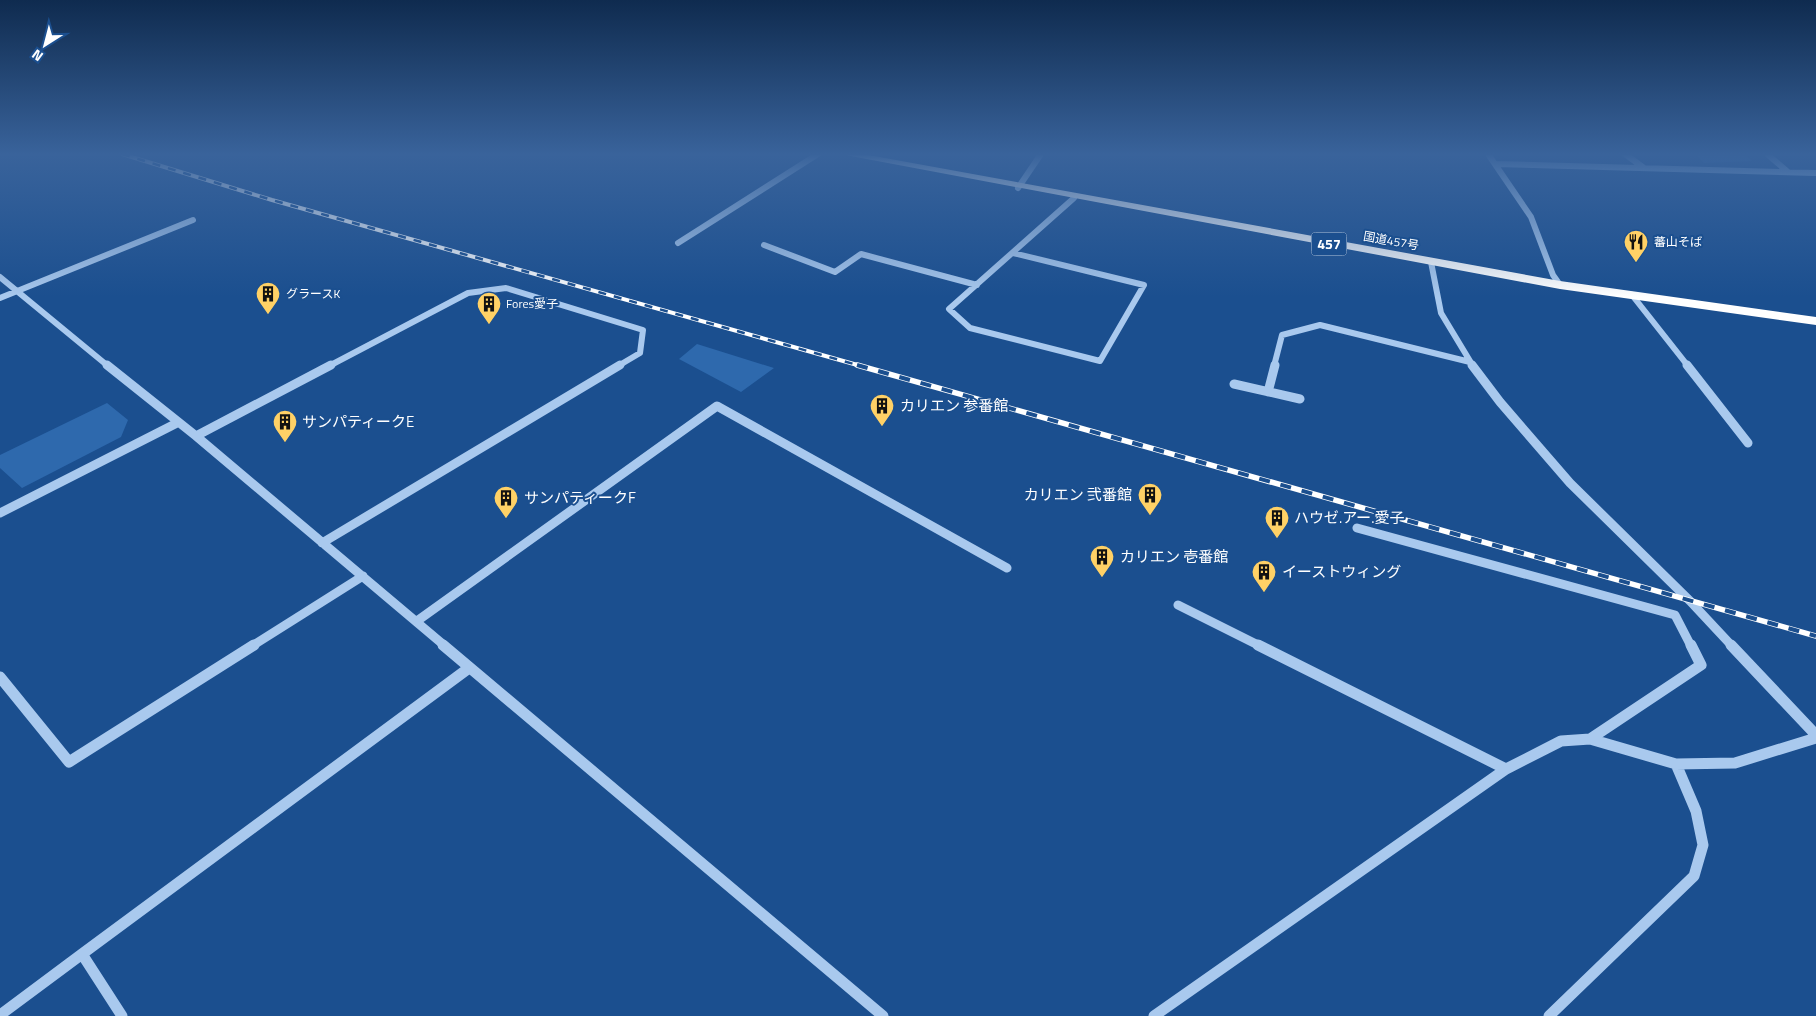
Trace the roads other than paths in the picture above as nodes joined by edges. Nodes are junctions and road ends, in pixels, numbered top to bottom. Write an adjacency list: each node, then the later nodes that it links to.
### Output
1 (743, 201): 6 (street)
2 (1070, 201): 8 (street)
3 (1093, 201): 9 (highway, 国道457号 / 457)
4 (1521, 201): 12 (street)
5 (193, 220): 13 (street)
6 (678, 243)
7 (764, 245): 11 (street)
8 (1013, 253): 11 (street); 11 (street)
9 (1431, 262): 12 (highway, 国道457号 / 457); 17 (street)
10 (0, 277): 13 (street)
11 (977, 285)
12 (1560, 285): 14 (highway, 国道457号 / 457)
13 (18, 291): 15 (street); 21 (street)
14 (1632, 295): 16 (highway, 国道457号 / 457); 23 (street)
15 (0, 298)
16 (1816, 321)
17 (1470, 362): 19 (street); 33 (street)
18 (1234, 384): 19 (street)
19 (1268, 392): 20 (street)
20 (1300, 400)
21 (177, 423): 22 (street); 24 (street)
22 (196, 436): 26 (street); 26 (street)
23 (1748, 443)
24 (0, 513)
25 (1358, 528): 34 (street)
26 (322, 543): 28 (street)
27 (1007, 568): 30 (street)
28 (363, 576): 30 (street); 32 (street)
29 (1178, 604): 36 (street)
30 (417, 621): 31 (street)
31 (469, 668): 37 (street); 40 (street)
32 (0, 677)
33 (1816, 737): 35 (street)
34 (1590, 739): 35 (street); 36 (street)
35 (1676, 764): 42 (street)
36 (1506, 769): 41 (street)
37 (82, 954): 38 (street); 39 (street)
38 (0, 1015)
39 (122, 1016)
40 (883, 1016)
41 (1154, 1016)
42 (1549, 1016)

